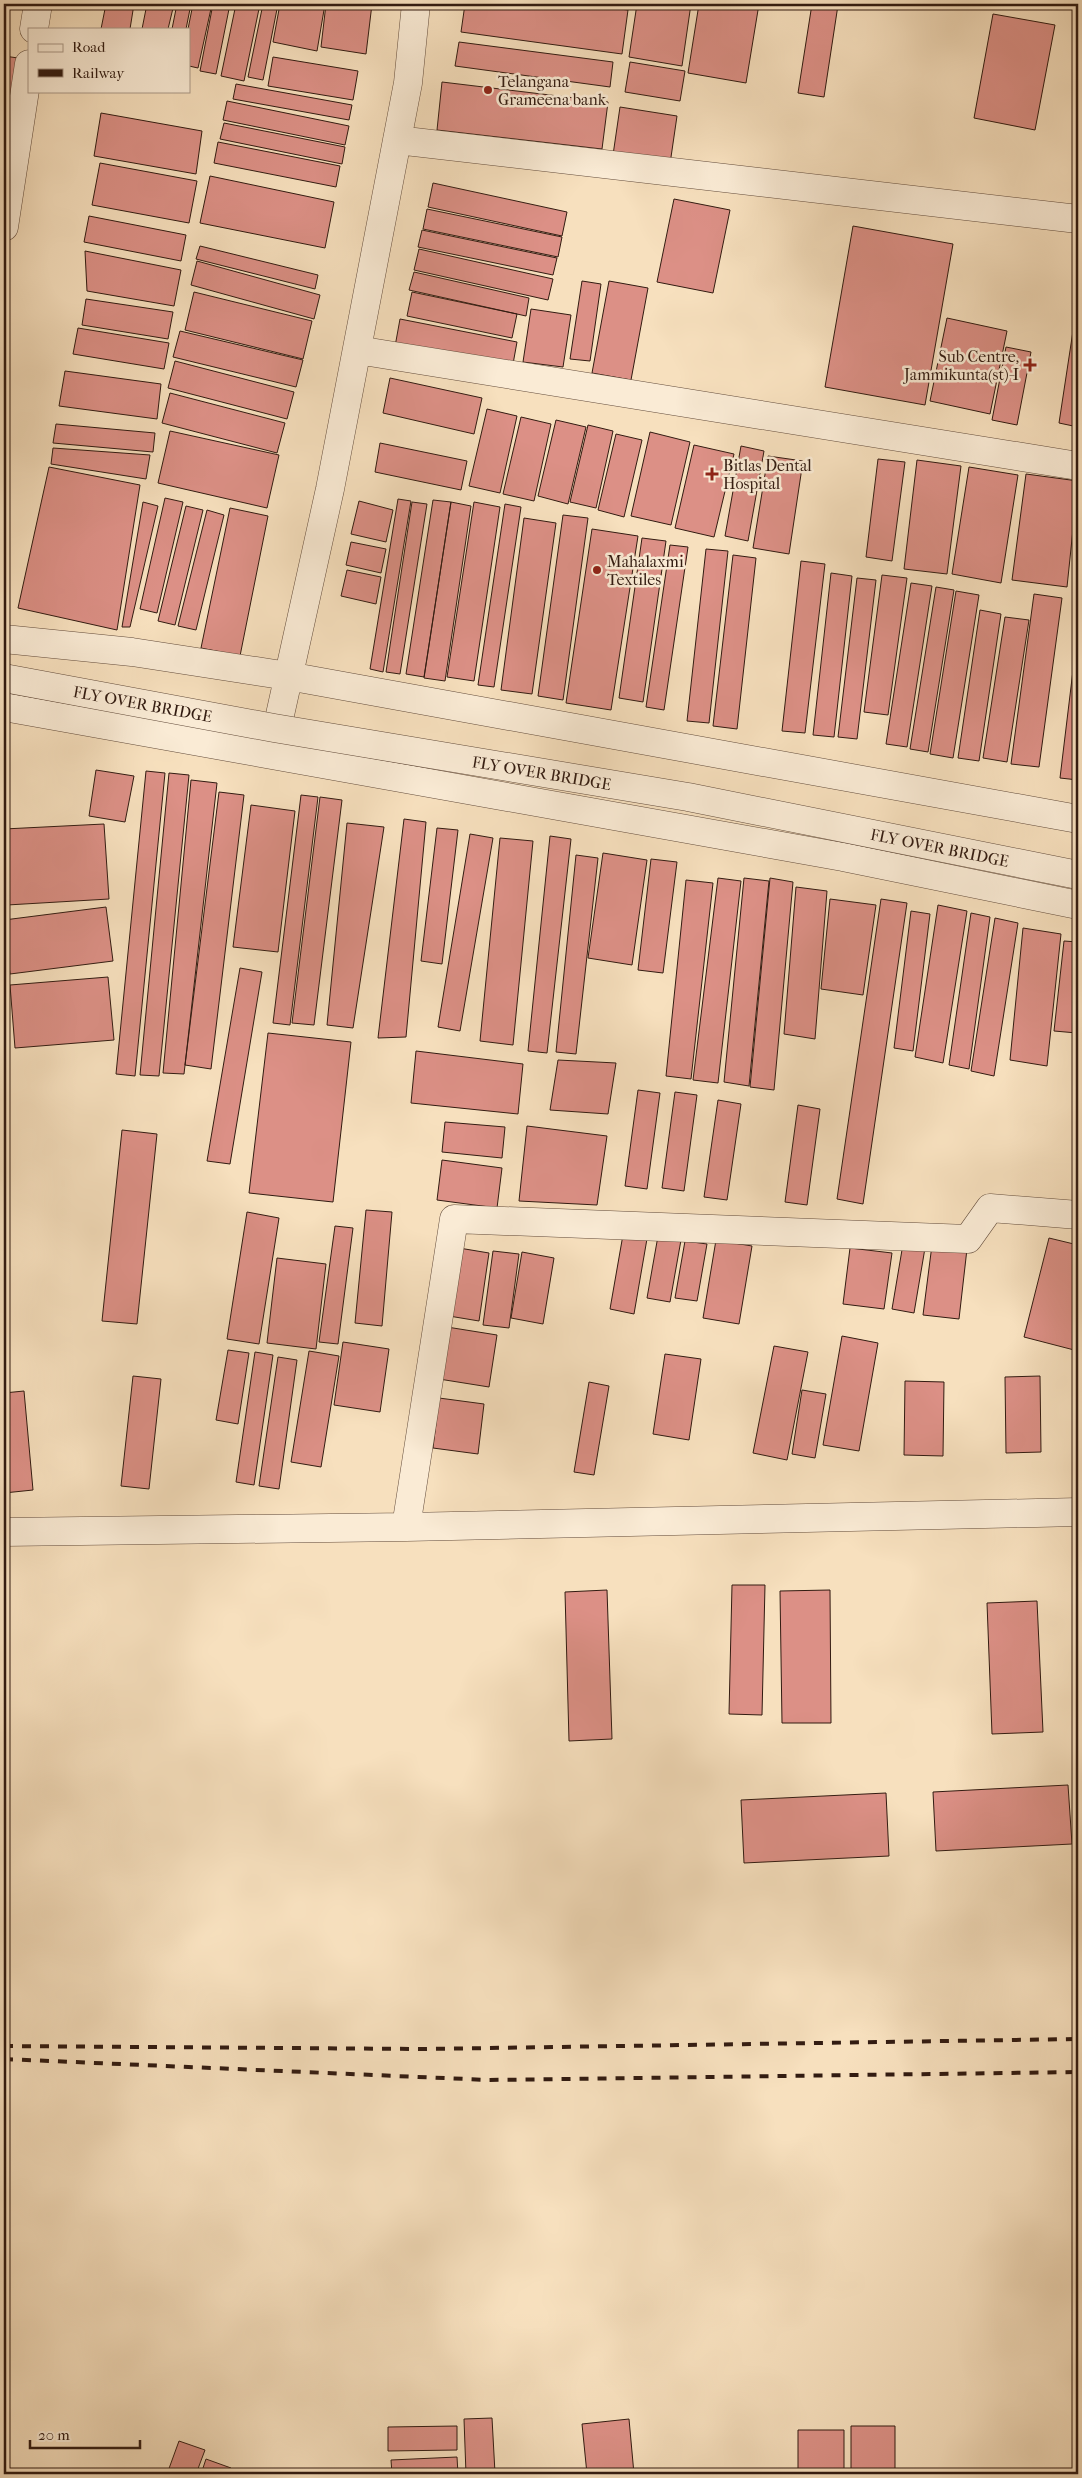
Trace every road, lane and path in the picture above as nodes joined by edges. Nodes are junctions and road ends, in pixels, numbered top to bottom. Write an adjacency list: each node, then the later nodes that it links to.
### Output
1 (38, 4): 3 (street)
2 (416, 4): 5 (street)
3 (34, 28)
4 (28, 71): 7 (street)
5 (397, 140): 6 (street); 8 (street)
6 (1078, 219)
7 (4, 227)
8 (357, 350): 9 (street); 11 (street)
9 (1078, 466)
10 (4, 638): 11 (street)
11 (288, 676): 14 (street); 15 (street)
12 (4, 678): 16 (street, FLY OVER BRIDGE, bridge)
13 (4, 707): 14 (street)
14 (272, 755): 17 (street)
15 (1078, 819)
16 (1078, 875)
17 (1078, 905)
18 (1078, 1215): 20 (street)
19 (1078, 1512): 20 (street)
20 (406, 1527): 21 (street)
21 (4, 1532)

